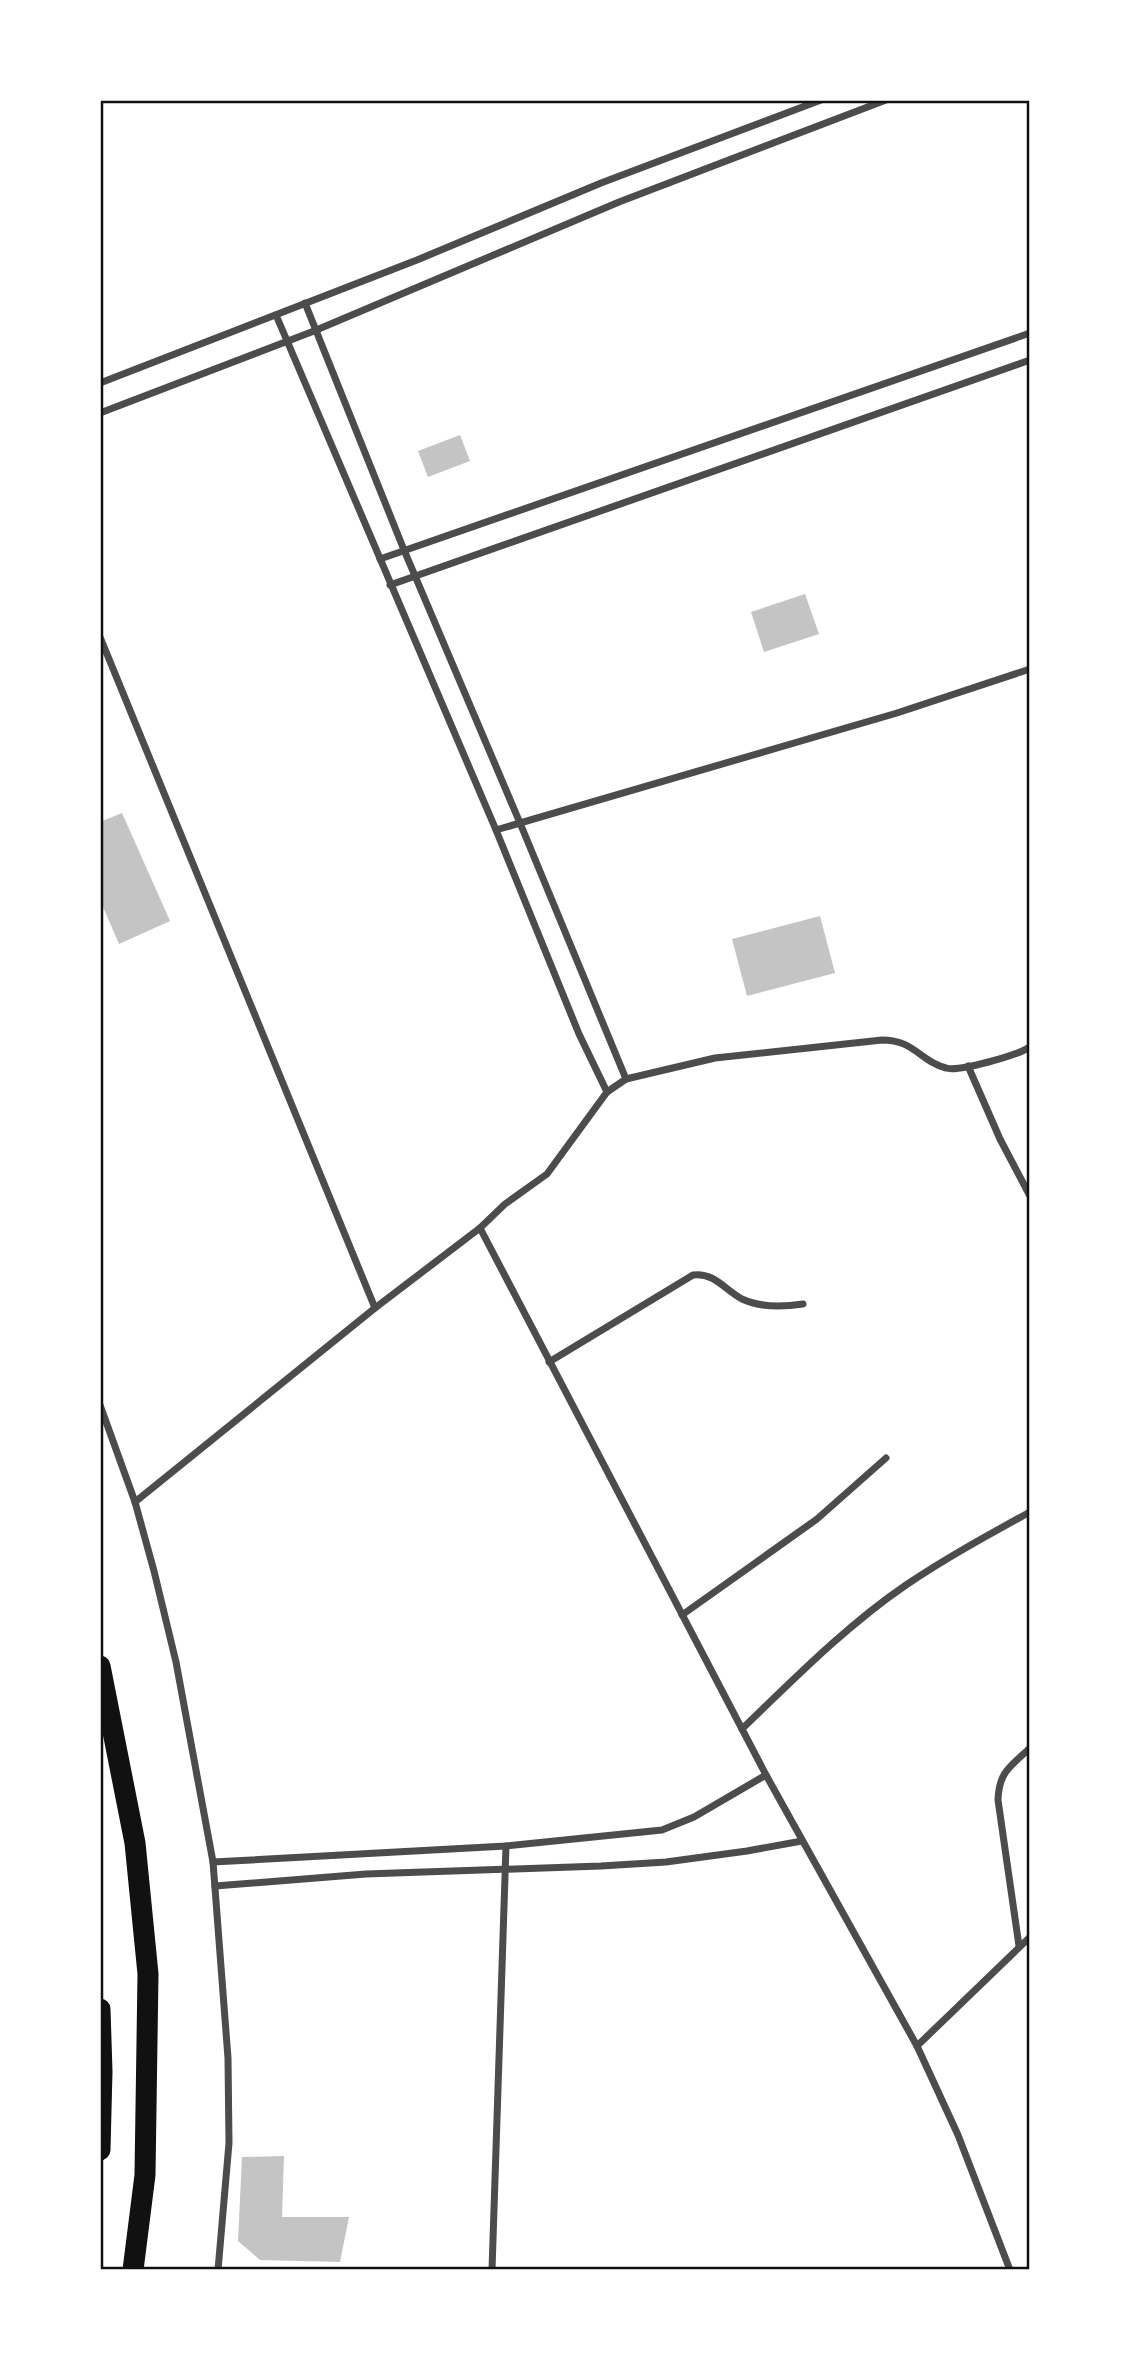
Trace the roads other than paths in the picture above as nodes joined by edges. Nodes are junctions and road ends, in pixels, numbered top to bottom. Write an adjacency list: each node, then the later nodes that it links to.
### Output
1 (821, 100): 3 (street)
2 (886, 100): 5 (street)
3 (305, 303): 4 (street); 5 (street)
4 (276, 315): 7 (street); 9 (street)
5 (314, 331): 7 (street); 11 (street)
6 (1030, 333): 11 (street)
7 (286, 341): 10 (street); 12 (street)
8 (1030, 360): 13 (street)
9 (100, 383)
10 (100, 413)
11 (404, 550): 12 (street); 13 (street)
12 (380, 559): 14 (street)
13 (414, 575): 14 (street); 17 (street)
14 (390, 585): 18 (street)
15 (100, 637): 26 (street)
16 (1030, 669): 17 (street)
17 (520, 823): 18 (street); 21 (street)
18 (496, 830): 22 (street)
19 (1030, 1047): 20 (street)
20 (968, 1066): 21 (street); 23 (street)
21 (626, 1079): 22 (street)
22 (607, 1092): 24 (street)
23 (1030, 1196)
24 (480, 1228): 26 (street); 27 (street)
25 (803, 1304): 27 (street)
26 (375, 1308): 30 (street)
27 (549, 1362): 32 (street)
28 (100, 1405): 30 (street)
29 (886, 1458): 32 (street)
30 (135, 1502): 39 (street)
31 (1030, 1512): 34 (street)
32 (682, 1615): 34 (street)
33 (100, 1666): 47 (highway)
34 (741, 1729): 36 (street)
35 (1030, 1748): 43 (street)
36 (766, 1774): 37 (street); 38 (street)
37 (802, 1841): 40 (street); 45 (street)
38 (506, 1846): 39 (street); 40 (street)
39 (213, 1862): 41 (street)
40 (506, 1868): 41 (street); 49 (street)
41 (215, 1886): 48 (street)
42 (1030, 1937): 43 (street)
43 (1019, 1946): 45 (street)
44 (100, 2009): 46 (highway)
45 (917, 2046): 50 (street)
46 (100, 2150)
47 (133, 2270)
48 (218, 2270)
49 (492, 2270)
50 (1010, 2270)

